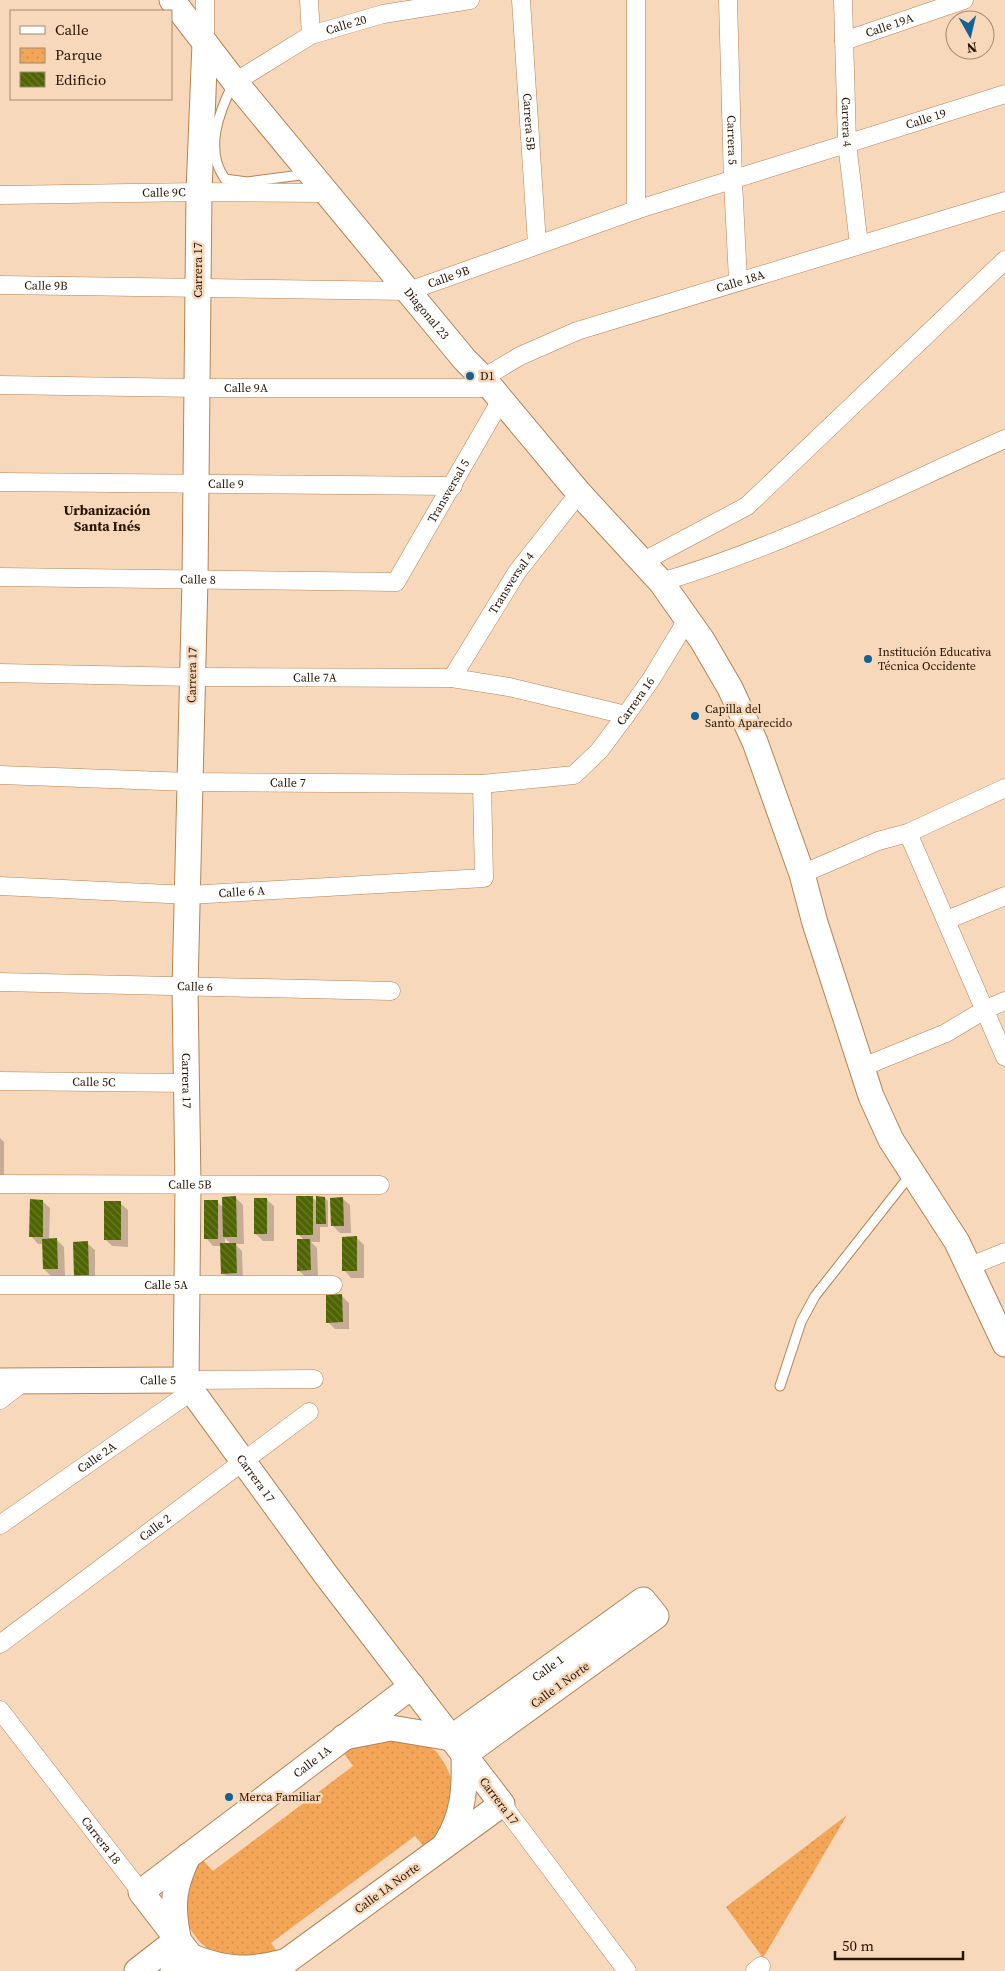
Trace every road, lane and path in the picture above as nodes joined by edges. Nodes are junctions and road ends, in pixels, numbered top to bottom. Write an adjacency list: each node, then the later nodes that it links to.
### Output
1 (172, 0): 13 (street, Diagonal 23)
2 (205, 0): 13 (street)
3 (309, 0): 11 (street)
4 (470, 0): 10 (street, Calle 20)
5 (521, 0): 24 (street, Carrera 5B)
6 (636, 0): 23 (street)
7 (728, 0): 18 (street, Carrera 5)
8 (842, 0): 12 (street, Carrera 4)
9 (964, 0): 12 (street, Calle 19A)
10 (382, 7): 11 (street, Calle 20)
11 (311, 36): 14 (street, Calle 20)
12 (844, 42): 16 (street, Carrera 4)
13 (205, 43): 14 (street, Diagonal 23); 19 (street, Carrera 17)
14 (235, 82): 17 (street, Diagonal 23); 17 (lane)
15 (1005, 94): 16 (street, Calle 19)
16 (847, 143): 18 (street, Calle 9B); 25 (street, Carrera 4)
17 (311, 174): 20 (street, Diagonal 23)
18 (733, 181): 23 (street, Calle 9B); 27 (street, Carrera 5)
19 (198, 192): 20 (street, Calle 9C); 21 (street, Calle 9C); 29 (street, Carrera 17)
20 (327, 193): 30 (street, Diagonal 23)
21 (0, 195)
22 (1005, 202): 25 (street, Calle 18A)
23 (636, 210): 24 (street, Calle 9B)
24 (537, 244): 30 (street, Calle 9B)
25 (859, 245): 27 (street, Calle 18A)
26 (1005, 260): 39 (street)
27 (738, 280): 33 (street, Calle 18A)
28 (0, 284): 29 (street, Calle 9B)
29 (198, 289): 30 (street, Calle 9B); 32 (street, Carrera 17)
30 (409, 291): 33 (street, Diagonal 23)
31 (0, 385): 32 (street, Calle 9A)
32 (197, 388): 33 (street, Calle 9A); 36 (street, Carrera 17)
33 (492, 389): 37 (street, Transversal 5); 38 (street, Diagonal 23)
34 (1005, 439): 43 (street)
35 (0, 482): 36 (street, Calle 9)
36 (196, 484): 37 (street, Calle 9); 41 (street, Carrera 17)
37 (453, 486): 42 (street, Transversal 5)
38 (578, 492): 39 (street, Diagonal 23); 47 (street, Transversal 4)
39 (642, 562): 43 (street, Diagonal 23)
40 (0, 577): 41 (street, Calle 8)
41 (195, 579): 42 (street, Calle 8); 46 (street, Carrera 17)
42 (396, 582)
43 (661, 582): 44 (street, Diagonal 23)
44 (687, 620): 48 (street, Carrera 16); 55 (street, Diagonal 23)
45 (0, 673): 46 (street, Calle 7A)
46 (192, 677): 47 (street, Calle 7A); 51 (street, Carrera 17)
47 (452, 678): 48 (street, Calle 7A)
48 (626, 715): 50 (street, Carrera 16)
49 (0, 775): 51 (street, Calle 7)
50 (574, 775): 52 (street, Calle 7)
51 (190, 782): 52 (street, Calle 7); 57 (street, Carrera 17)
52 (482, 784): 57 (street, Calle 6 A)
53 (1005, 788): 54 (street)
54 (908, 833): 55 (street); 59 (street)
55 (802, 874): 66 (street, Diagonal 23)
56 (0, 886): 57 (street, Calle 6 A)
57 (189, 895): 61 (street, Carrera 17)
58 (1005, 896): 59 (street)
59 (947, 920): 64 (street)
60 (0, 982): 61 (street, Calle 6)
61 (185, 988): 62 (street, Calle 6); 68 (street, Carrera 17)
62 (391, 991)
63 (1005, 1001): 64 (street)
64 (986, 1009): 65 (street); 66 (street)
65 (1005, 1057)
66 (863, 1067): 69 (street, Diagonal 23)
67 (0, 1081): 68 (street, Calle 5C)
68 (186, 1083): 72 (street, Carrera 17)
69 (913, 1172): 74 (street, Diagonal 23); 83 (lane)
70 (0, 1184): 72 (street, Calle 5B)
71 (380, 1185): 72 (street, Calle 5B)
72 (188, 1186): 76 (street, Carrera 17)
73 (1005, 1252): 74 (street)
74 (970, 1266): 78 (street, Diagonal 23)
75 (0, 1285): 76 (street, Calle 5A)
76 (186, 1285): 77 (street, Calle 5A); 82 (street, Carrera 17)
77 (333, 1285)
78 (1005, 1344)
79 (314, 1379): 82 (street, Calle 5)
80 (0, 1380): 81 (street, Calle 5)
81 (26, 1380): 82 (street, Calle 5); 84 (street)
82 (189, 1385): 86 (street, Carrera 17); 87 (street, Calle 2A)
83 (780, 1386)
84 (0, 1400)
85 (309, 1412): 86 (street, Calle 2)
86 (242, 1461): 89 (street, Calle 2); 90 (street, Carrera 17)
87 (0, 1525)
88 (650, 1608): 93 (street, Calle 1)
89 (0, 1644)
90 (412, 1686): 92 (street, Calle 1A); 93 (street, Carrera 17)
91 (0, 1710): 97 (street, Carrera 18)
92 (344, 1737): 93 (street); 96 (street, Calle 1A)
93 (458, 1746): 94 (street, Carrera 17); 95 (street)
94 (502, 1804): 95 (street, Calle 1A Norte); 101 (street, Carrera 17)
95 (444, 1846): 99 (street, Calle 1A Norte)
96 (188, 1856): 97 (street, Calle 1A); 98 (street)
97 (141, 1892): 98 (street, Carrera 18)
98 (186, 1959): 99 (street, Calle 1A Norte); 100 (street)
99 (280, 1966)
100 (137, 1971)
101 (627, 1971)

